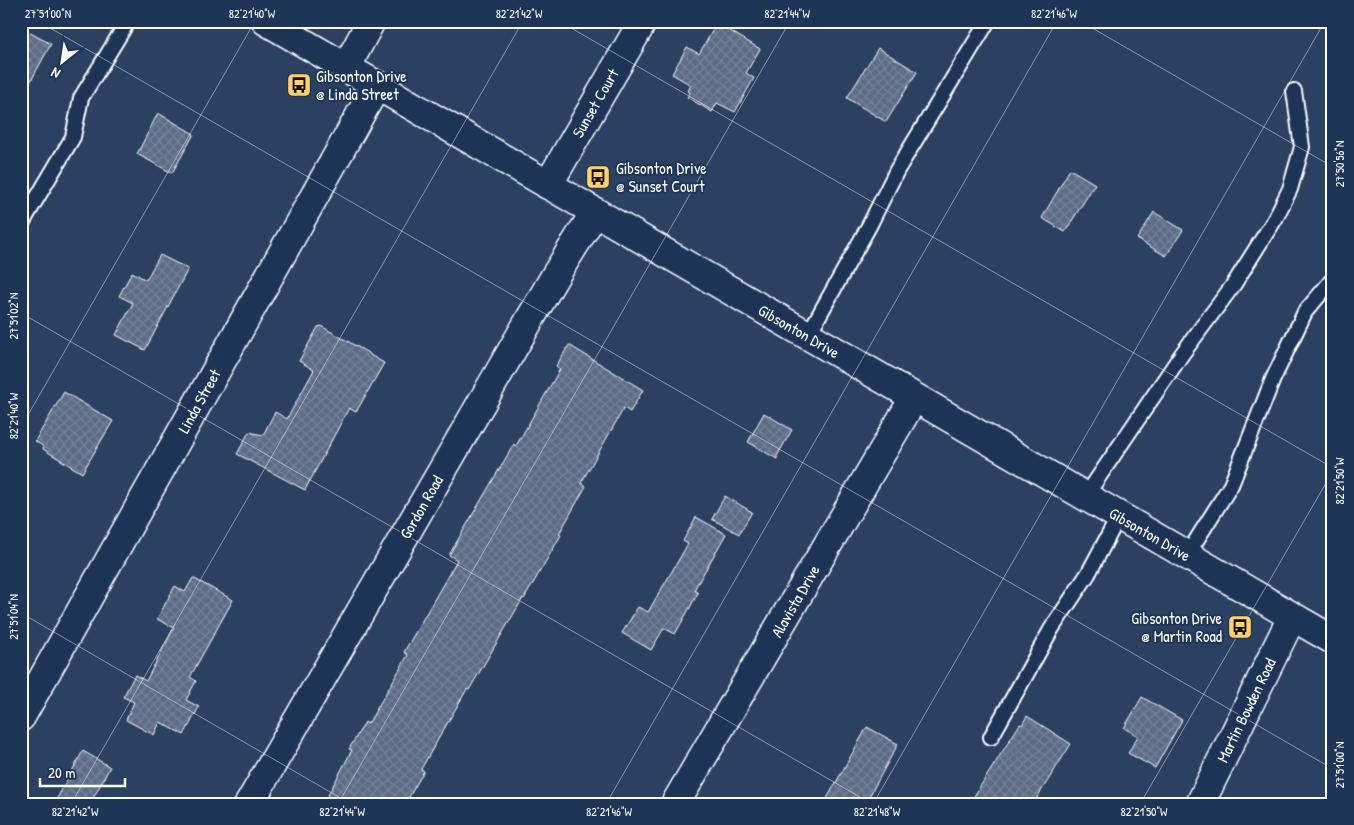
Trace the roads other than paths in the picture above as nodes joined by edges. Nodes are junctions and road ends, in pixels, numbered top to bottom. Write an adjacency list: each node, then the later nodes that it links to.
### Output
1 (128, 21): 11 (lane)
2 (266, 21): 6 (street, Gibsonton Drive)
3 (371, 21): 6 (street)
4 (643, 21): 9 (street, Sunset Court)
5 (988, 21): 13 (lane)
6 (346, 68): 7 (street, Gibsonton Drive)
7 (377, 85): 9 (street, Gibsonton Drive); 20 (street, Linda Street)
8 (1294, 91): 15 (lane)
9 (548, 185): 10 (street, Gibsonton Drive)
10 (595, 212): 13 (street, Gibsonton Drive); 22 (street, Gordon Road)
11 (21, 224)
12 (1333, 279): 17 (lane)
13 (808, 335): 14 (street, Gibsonton Drive)
14 (914, 398): 15 (street, Gibsonton Drive); 23 (street, Alavista Drive)
15 (1085, 497): 16 (street, Gibsonton Drive)
16 (1119, 516): 17 (street, Gibsonton Drive); 21 (lane)
17 (1187, 555): 18 (street, Gibsonton Drive)
18 (1292, 617): 19 (street, Gibsonton Drive); 24 (street, Martin Bowden Road)
19 (1333, 640)
20 (21, 717)
21 (991, 737)
22 (249, 804)
23 (675, 804)
24 (1200, 804)

